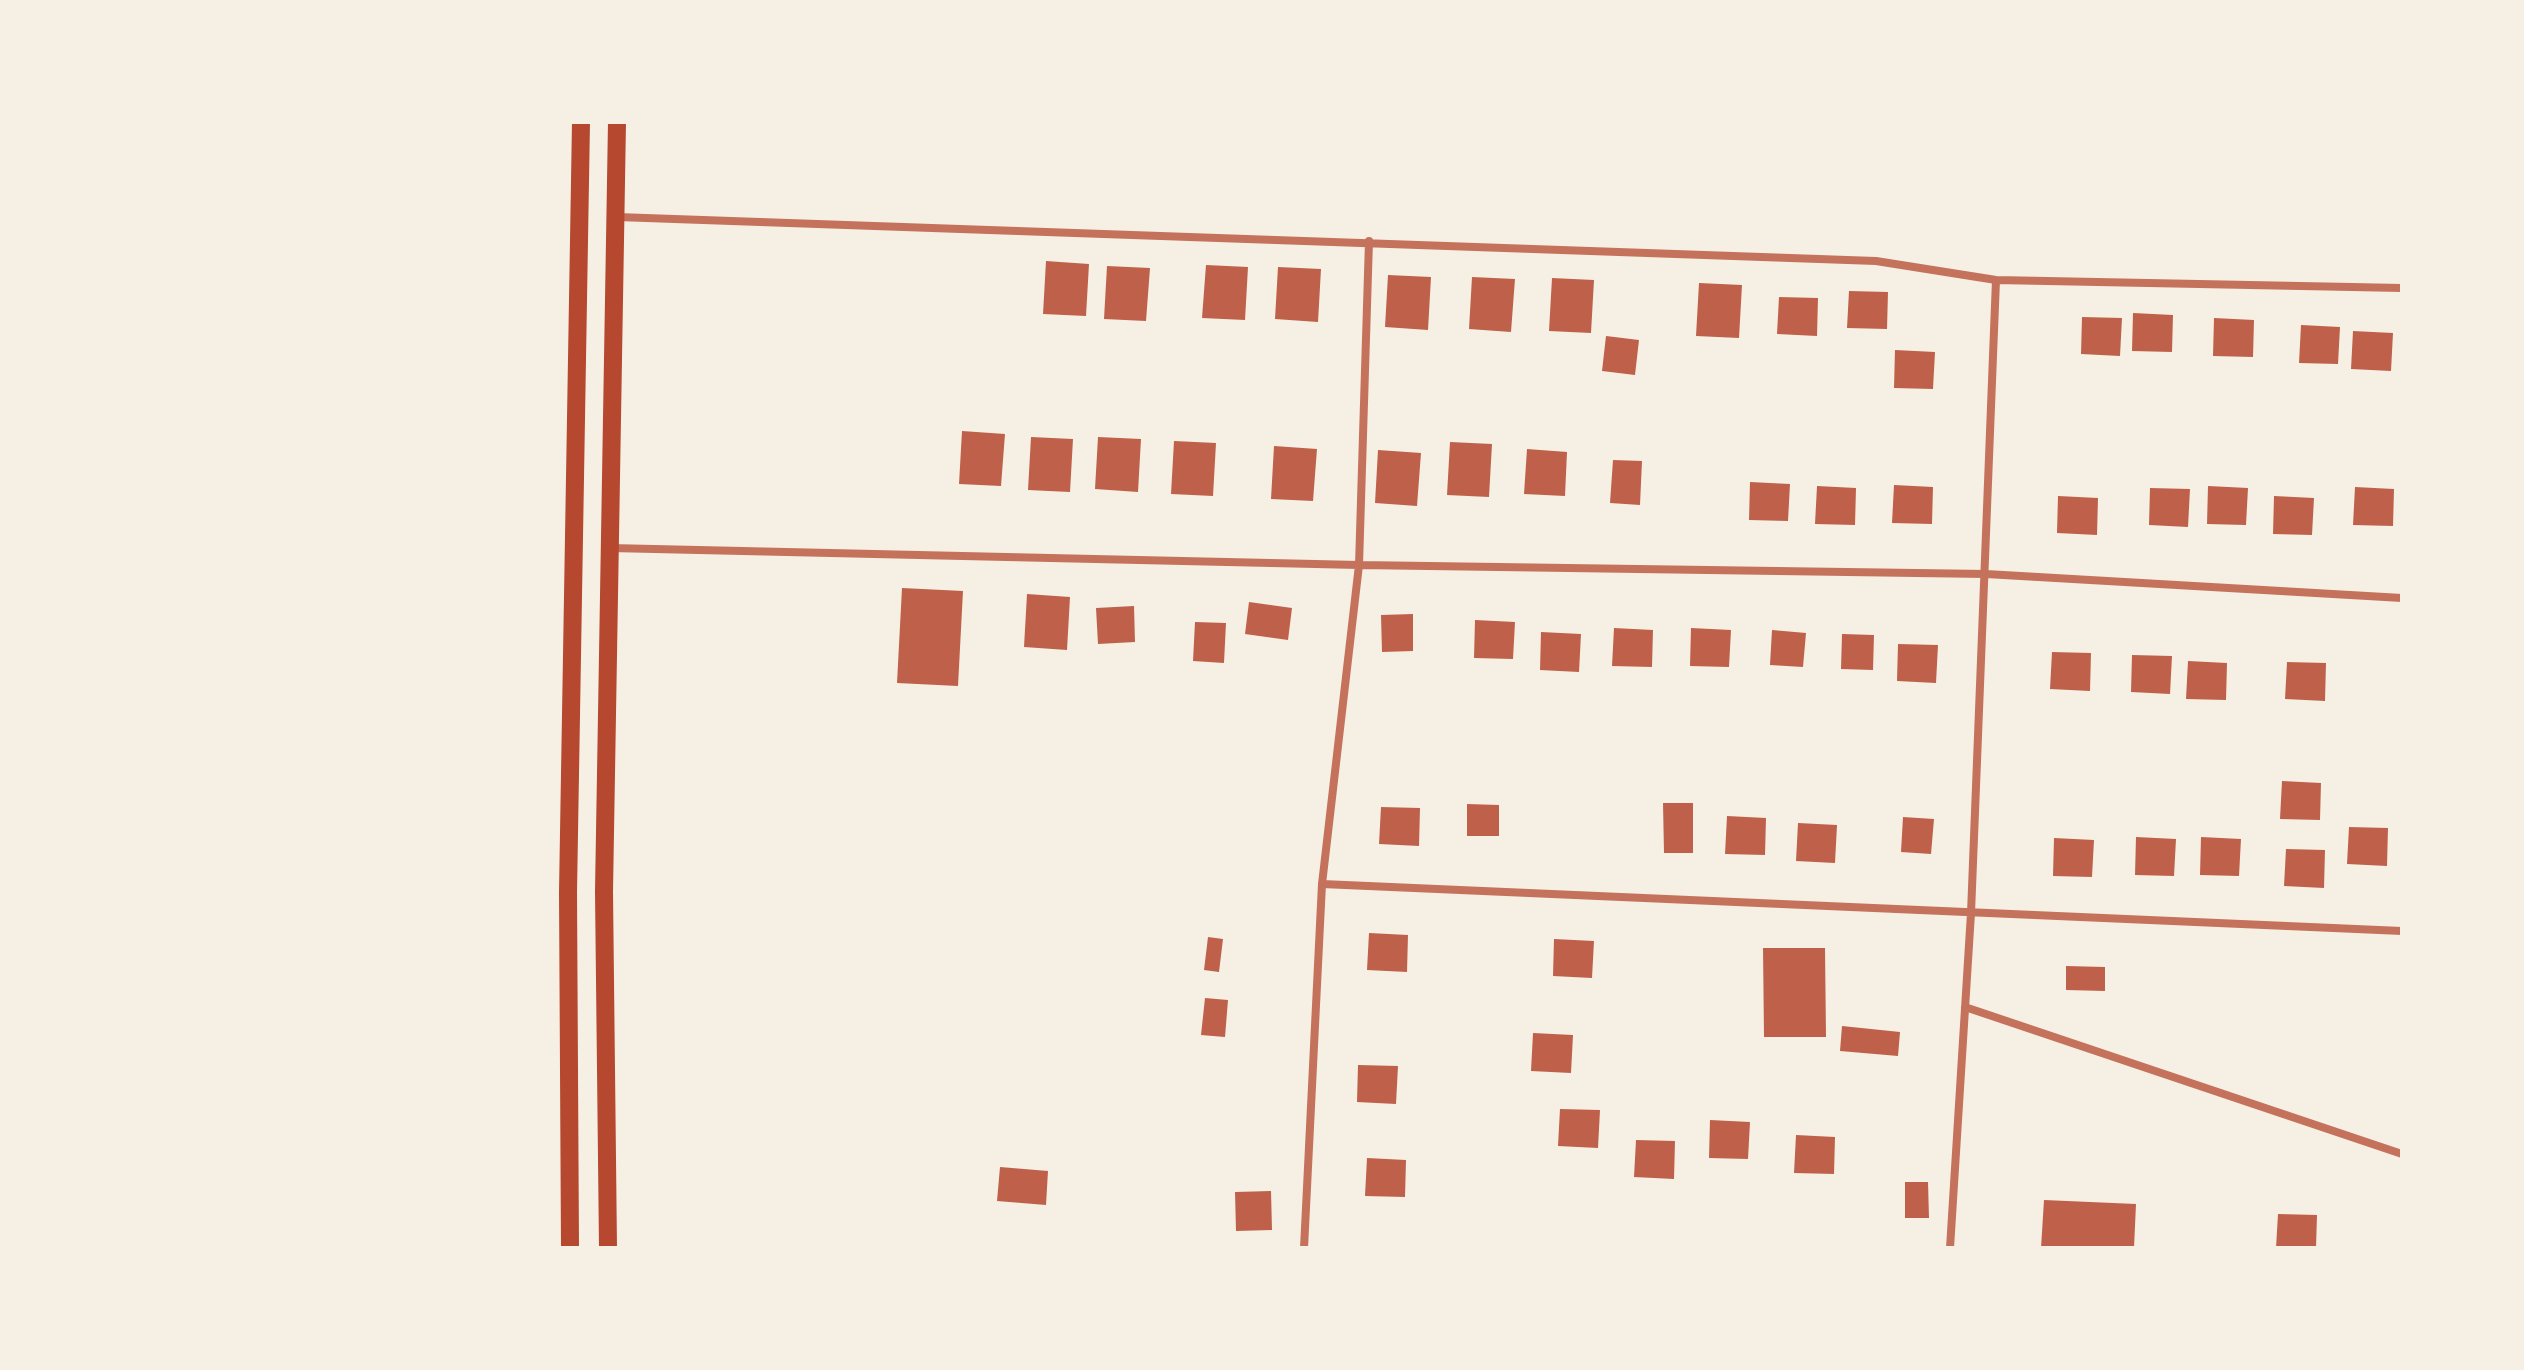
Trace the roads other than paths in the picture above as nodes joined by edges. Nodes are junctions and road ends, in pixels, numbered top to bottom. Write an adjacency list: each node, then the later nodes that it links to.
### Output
1 (581, 122): 16 (main road)
2 (617, 122): 3 (main road)
3 (616, 217): 4 (street); 7 (main road)
4 (1369, 241): 5 (street); 8 (street)
5 (1996, 280): 6 (street); 9 (street)
6 (2402, 288)
7 (610, 548): 8 (street); 17 (main road)
8 (1359, 565): 9 (street); 11 (street)
9 (1986, 574): 10 (street); 12 (street)
10 (2402, 598)
11 (1322, 884): 12 (street); 18 (street)
12 (1971, 913): 13 (street); 14 (street)
13 (2402, 931)
14 (1965, 1007): 15 (street); 19 (street)
15 (2402, 1154)
16 (570, 1248)
17 (608, 1248)
18 (1304, 1248)
19 (1950, 1248)

